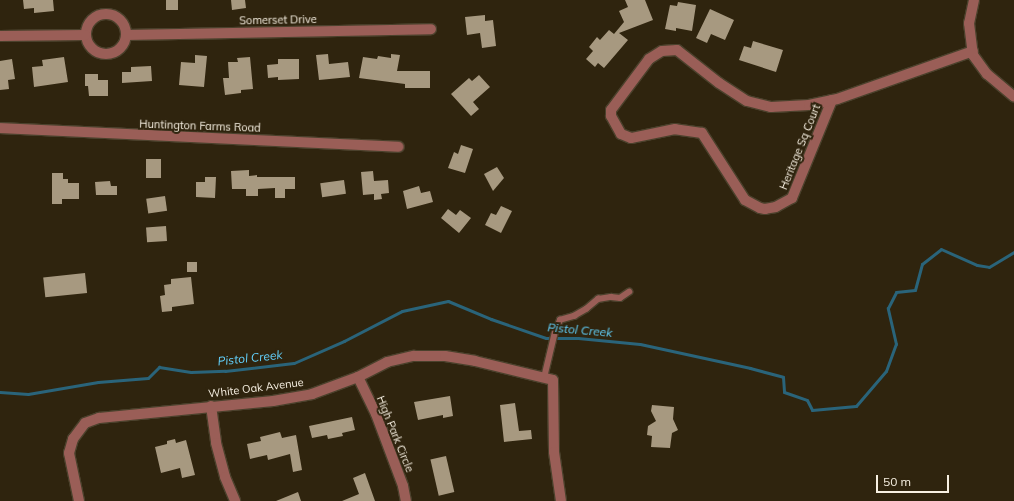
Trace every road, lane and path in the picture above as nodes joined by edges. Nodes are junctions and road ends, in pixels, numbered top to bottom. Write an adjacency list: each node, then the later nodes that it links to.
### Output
1 (974, 0): 6 (street)
2 (431, 29): 4 (street, Somerset Drive)
3 (85, 35): 4 (street); 4 (street); 5 (street)
4 (126, 35)
5 (0, 36)
6 (973, 51): 7 (street); 8 (street, Heritage Sq Court)
7 (1014, 97)
8 (832, 100): 8 (street, Heritage Sq Court)
9 (0, 128): 10 (street, Huntington Farms Road)
10 (399, 146)
11 (629, 292): 13 (lane)
12 (358, 377): 13 (street, White Oak Avenue); 14 (street, White Oak Avenue); 17 (street, High Park Circle)
13 (548, 379): 18 (street)
14 (211, 406): 15 (street, White Oak Avenue); 16 (street)
15 (79, 501)
16 (235, 501)
17 (406, 501)
18 (561, 501)

